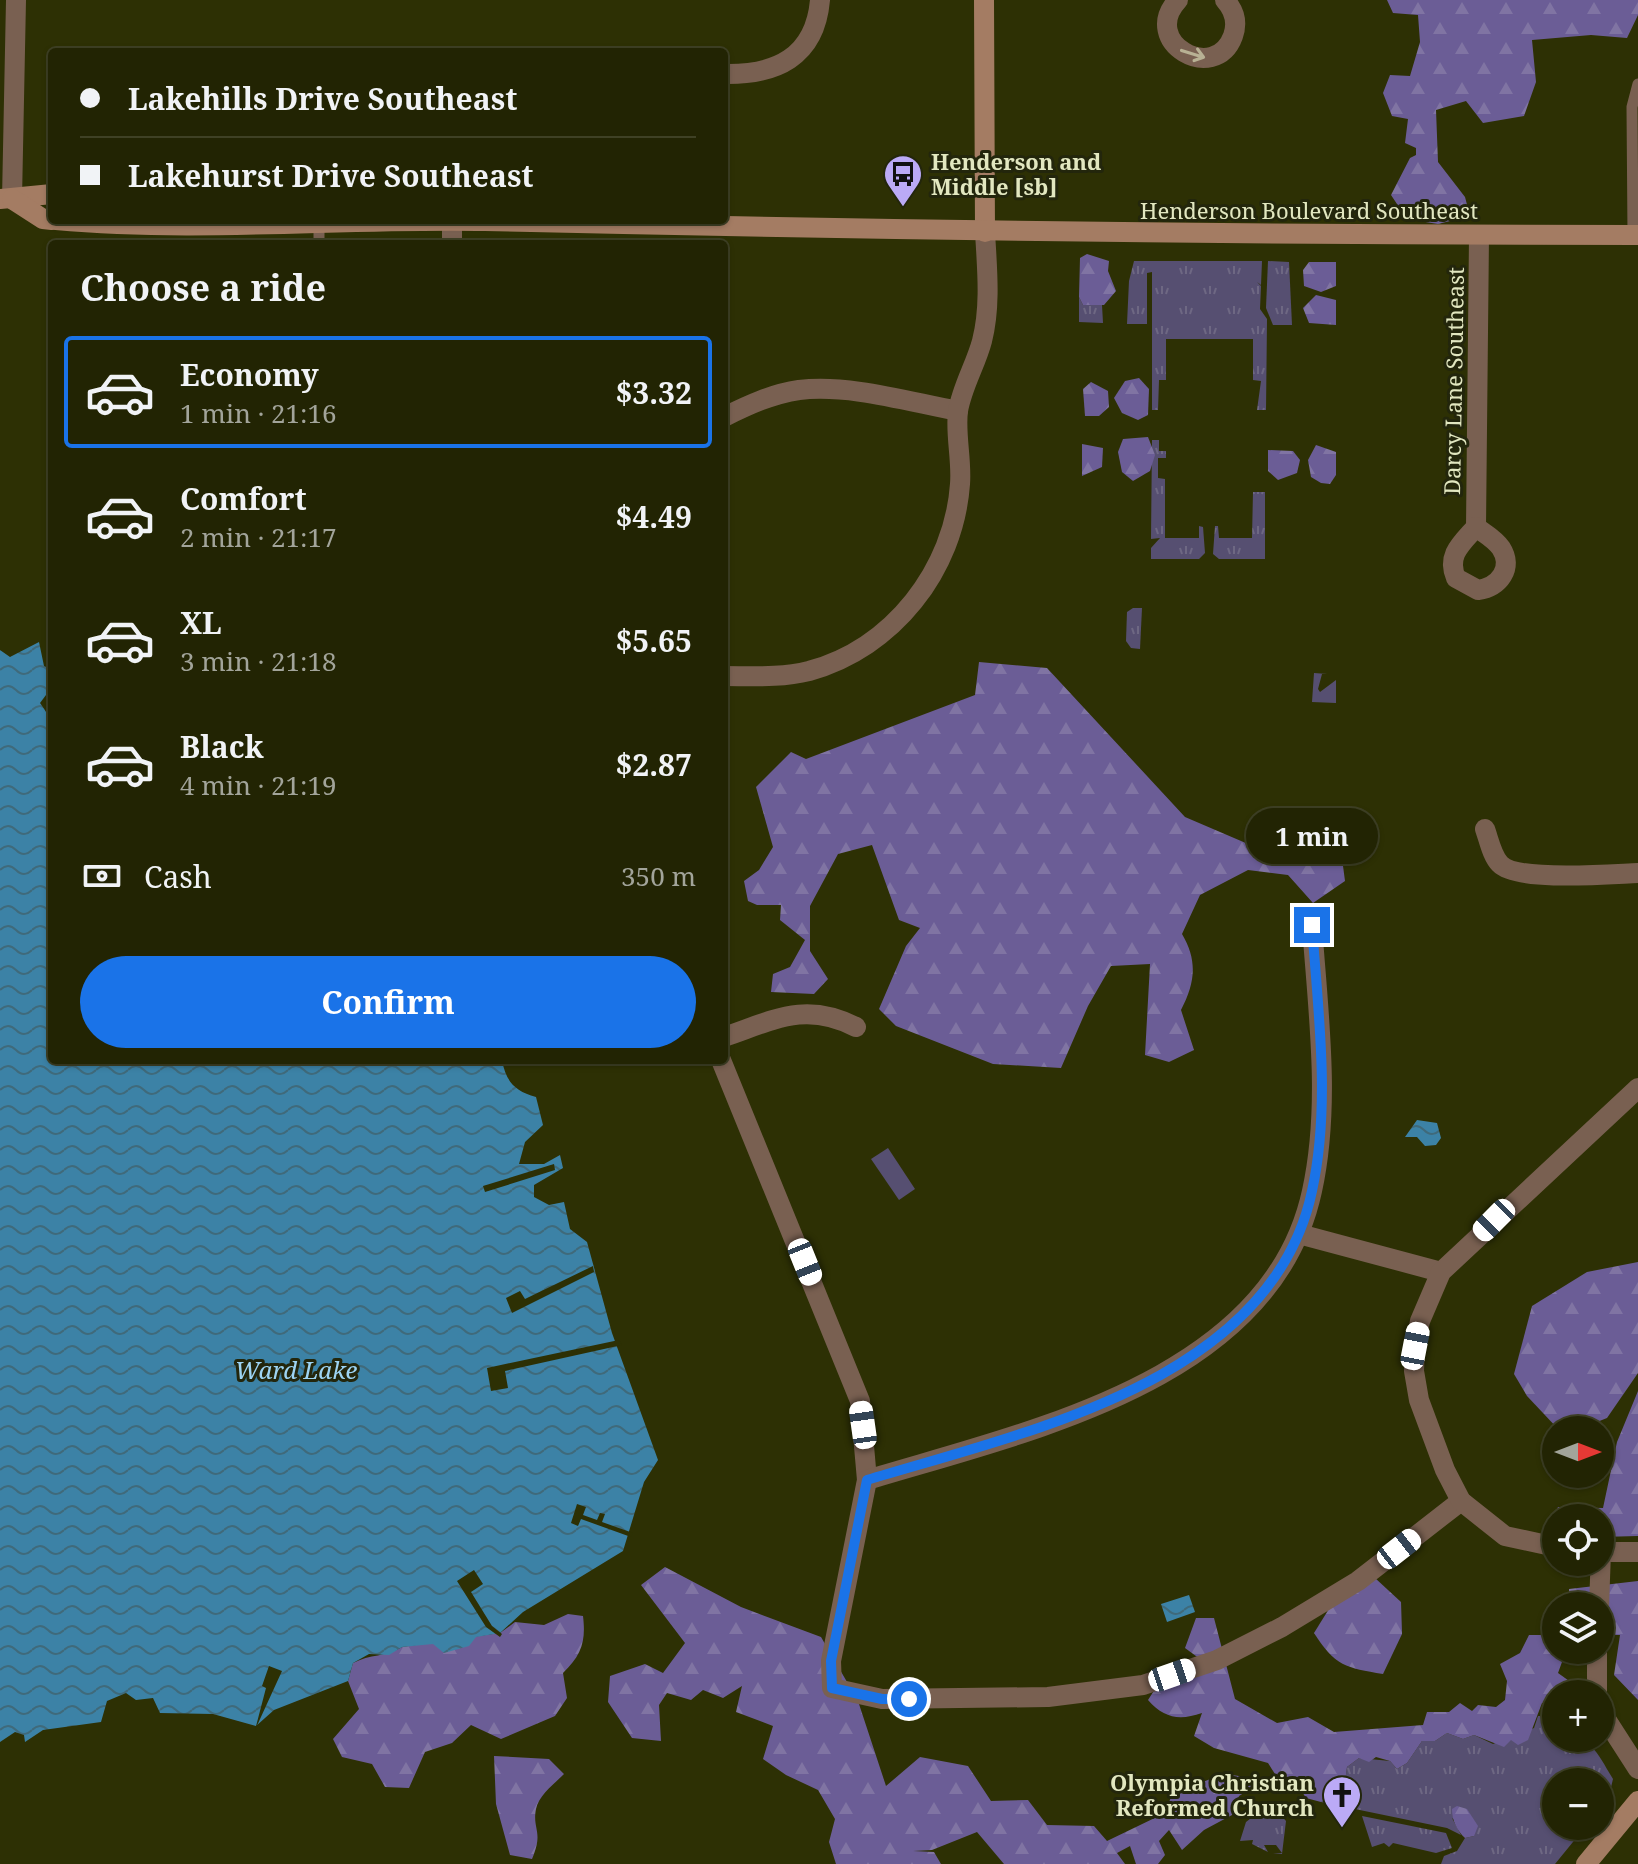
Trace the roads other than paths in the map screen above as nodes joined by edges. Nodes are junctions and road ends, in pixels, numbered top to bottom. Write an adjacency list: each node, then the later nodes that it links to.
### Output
1 (16, 0): 9 (street)
2 (820, 0): 6 (street)
3 (984, 0): 14 (main road)
4 (1178, 0): 5 (street, one-way to 5)
5 (1225, 0)
6 (728, 74)
7 (1638, 84): 17 (lane)
8 (48, 194): 9 (main road)
9 (6, 199): 10 (main road, Henderson Boulevard Southeast)
10 (48, 219)
11 (147, 224): 15 (main road, Henderson Boulevard Southeast)
12 (413, 224): 15 (main road, Henderson Boulevard Southeast)
13 (629, 224): 14 (main road, Henderson Boulevard Southeast)
14 (985, 232): 16 (main road, Henderson Boulevard Southeast); 18 (street)
15 (319, 234)
16 (1479, 235): 17 (main road, Henderson Boulevard Southeast); 20 (street, Darcy Lane Southeast)
17 (1636, 235)
18 (958, 411): 19 (street); 21 (street)
19 (728, 415)
20 (1476, 527)
21 (728, 676)
22 (1485, 829): 23 (street)
23 (1638, 873)
24 (1312, 925): 29 (street)
25 (856, 1027): 26 (street)
26 (728, 1036)
27 (723, 1064): 31 (street)
28 (1638, 1088): 30 (street)
29 (1299, 1234): 30 (street); 31 (street)
30 (1441, 1272): 32 (street)
31 (867, 1480): 32 (street)
32 (1461, 1501): 33 (street)
33 (1542, 1544)
34 (1614, 1552): 35 (street)
35 (1638, 1552)
36 (1614, 1732): 37 (street)
37 (1638, 1769)
38 (1638, 1801): 39 (main road)
39 (1586, 1864)

